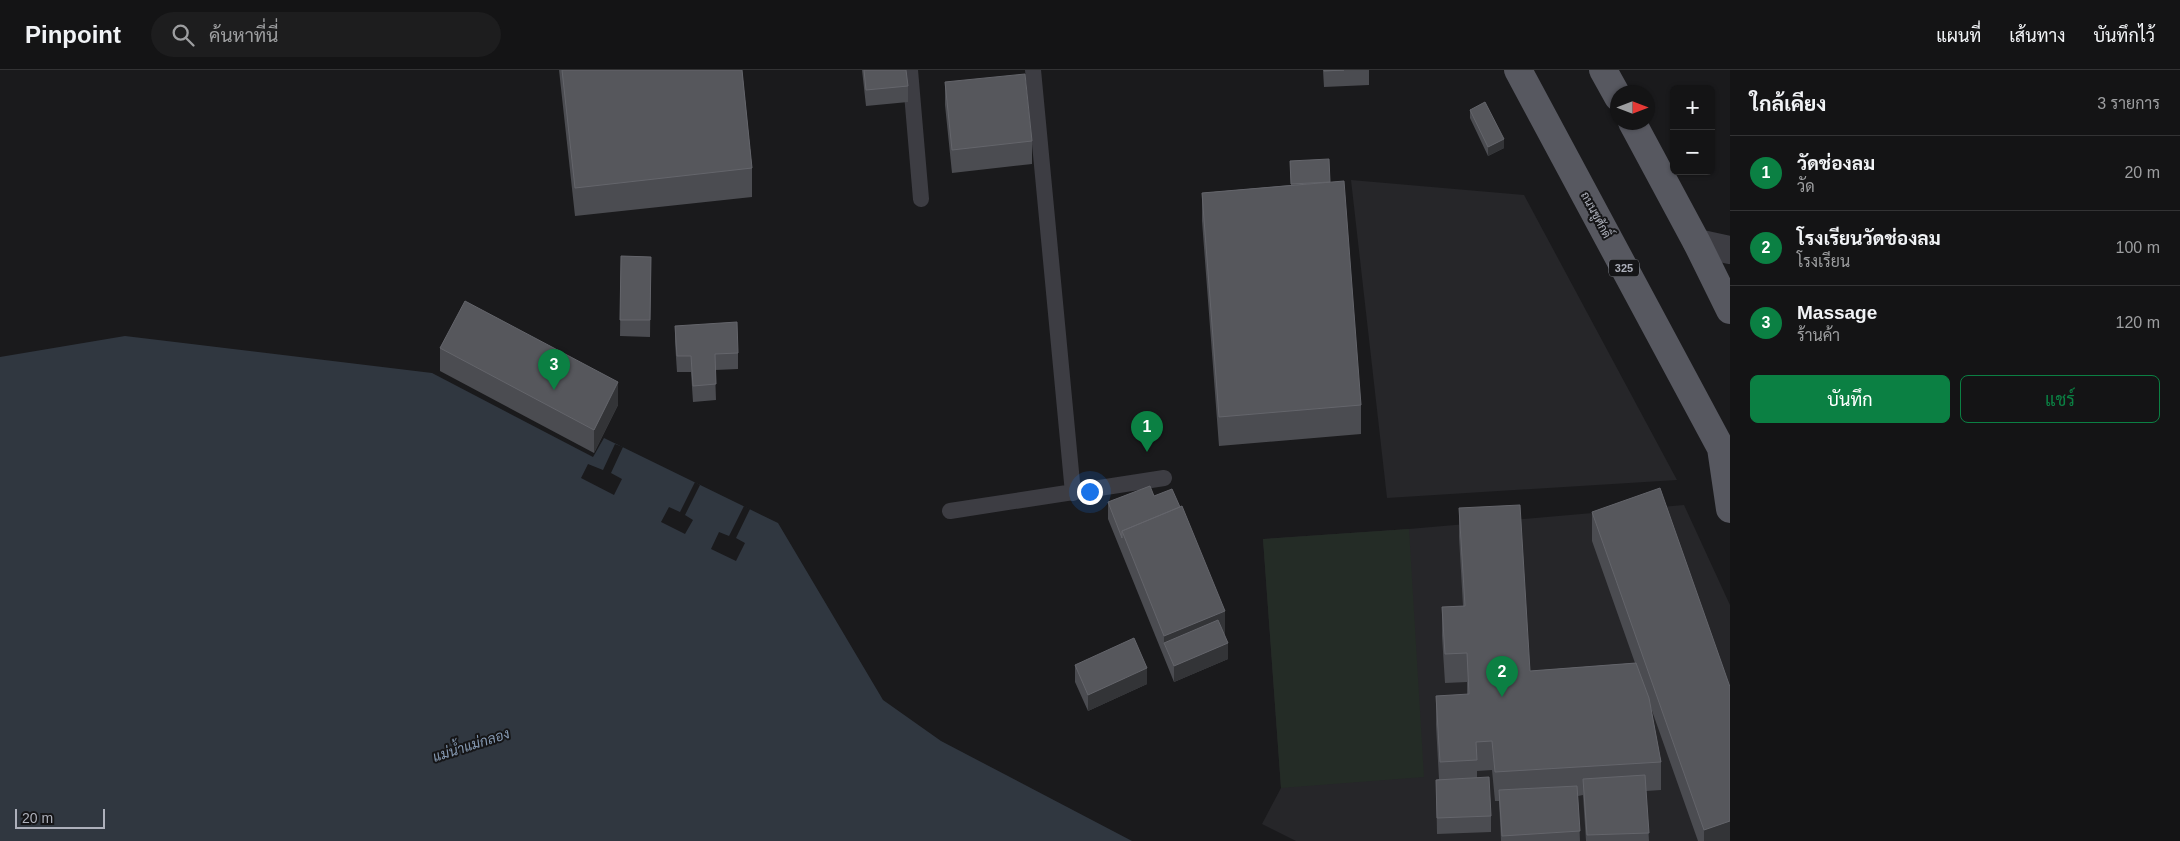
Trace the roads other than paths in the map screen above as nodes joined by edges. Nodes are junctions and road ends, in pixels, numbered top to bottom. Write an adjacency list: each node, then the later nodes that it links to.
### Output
1 (910, 70): 7 (lane)
2 (1033, 70): 13 (lane)
3 (1518, 70): 11 (main road, ถนนชูศักดิ์ / 325)
4 (1603, 70): 5 (main road)
5 (1612, 85)
6 (1636, 130): 8 (main road)
7 (921, 199)
8 (1697, 243): 9 (street); 10 (main road)
9 (1730, 250)
10 (1730, 310)
11 (1725, 457): 14 (main road, ถนนชูศักดิ์)
12 (1164, 478): 13 (lane)
13 (1072, 493): 15 (lane)
14 (1730, 509)
15 (950, 511)

